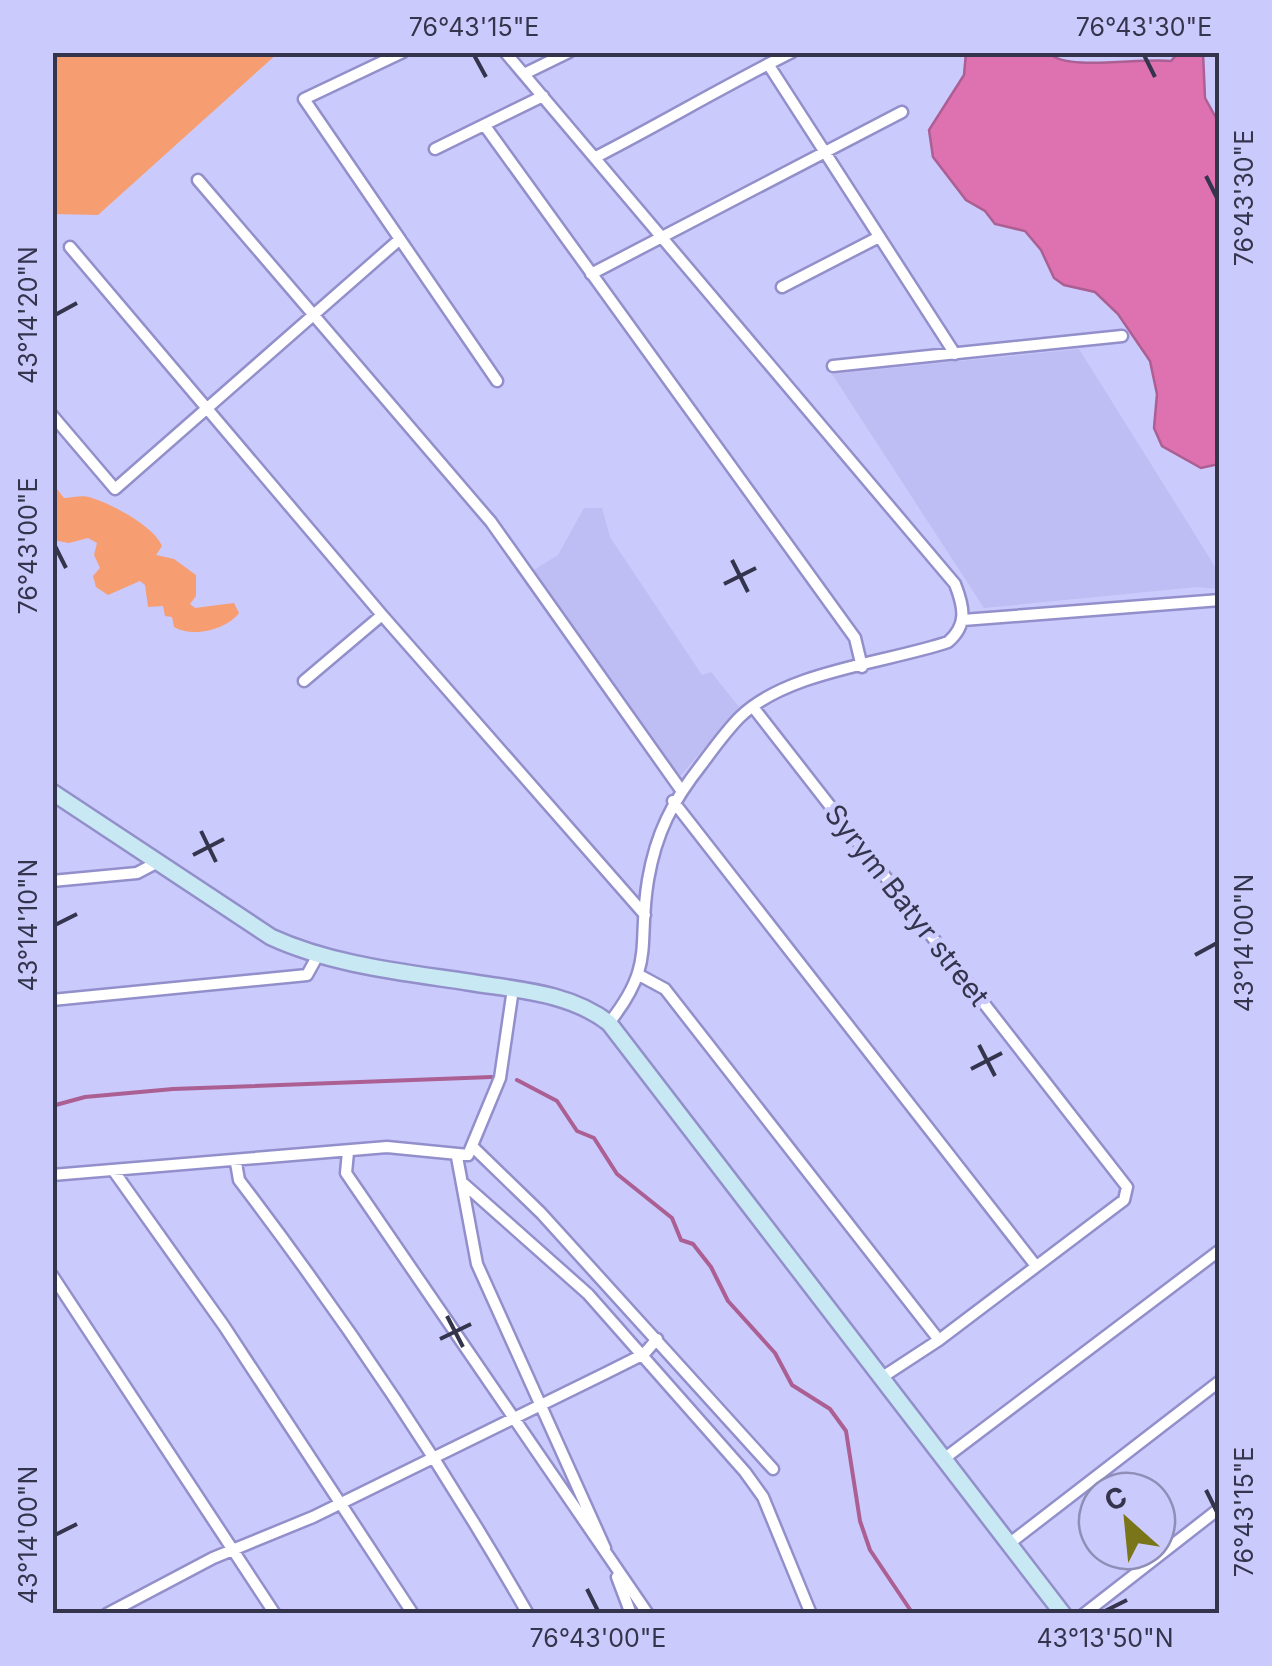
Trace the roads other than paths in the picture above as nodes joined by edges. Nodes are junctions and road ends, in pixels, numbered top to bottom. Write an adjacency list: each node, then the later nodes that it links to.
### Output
1 (403, 52): 16 (street)
2 (506, 52): 6 (street)
3 (568, 52): 6 (street)
4 (792, 52): 5 (street)
5 (768, 64): 11 (street); 12 (street)
6 (524, 74): 7 (street)
7 (543, 96): 9 (street); 12 (street)
8 (902, 112): 11 (street)
9 (484, 126): 10 (street); 18 (street)
10 (436, 148)
11 (824, 153): 14 (street); 15 (street)
12 (596, 157): 14 (street)
13 (198, 180): 20 (street)
14 (662, 237): 18 (street); 29 (street)
15 (879, 238): 19 (street); 22 (street)
16 (400, 239): 20 (street); 24 (street)
17 (70, 247): 25 (street)
18 (591, 274): 30 (street)
19 (782, 287)
20 (315, 314): 25 (street); 33 (street)
21 (1122, 336): 22 (street)
22 (954, 354): 23 (street)
23 (832, 366)
24 (497, 380)
25 (206, 409): 26 (street); 28 (street)
26 (52, 415)
27 (1220, 600): 29 (street)
28 (382, 615): 31 (street); 38 (street)
29 (963, 620): 30 (street)
30 (862, 667): 32 (street)
31 (304, 681)
32 (753, 707): 33 (street); 52 (street, Syrym Batyr street)
33 (681, 790): 35 (street)
34 (52, 792): 36 (main road)
35 (672, 801): 38 (street); 52 (street)
36 (158, 862): 37 (street); 39 (main road)
37 (52, 881)
38 (646, 916): 40 (street)
39 (318, 954): 41 (main road); 42 (street)
40 (641, 976): 43 (street); 55 (street)
41 (513, 989): 43 (main road); 44 (street)
42 (52, 1000)
43 (609, 1023): 57 (main road)
44 (474, 1148): 46 (street); 54 (street)
45 (348, 1152): 46 (street); 47 (street); 60 (street)
46 (457, 1156): 50 (street)
47 (236, 1163): 48 (street); 61 (street)
48 (113, 1170): 49 (street); 64 (street)
49 (52, 1175)
50 (464, 1184): 56 (street); 59 (street)
51 (1220, 1250): 62 (street)
52 (1036, 1266): 55 (street, Syrym Batyr street)
53 (52, 1275): 67 (street)
54 (657, 1339): 56 (street); 63 (street)
55 (940, 1340): 57 (street, Syrym Batyr street)
56 (644, 1354): 59 (street); 75 (street)
57 (884, 1376): 62 (main road)
58 (1220, 1380): 66 (street)
59 (542, 1403): 60 (street); 68 (street)
60 (511, 1417): 61 (street); 68 (street)
61 (433, 1455): 64 (street); 72 (street)
62 (946, 1458): 66 (main road)
63 (773, 1469)
64 (340, 1501): 67 (street); 71 (street)
65 (1220, 1508): 77 (street)
66 (1010, 1543): 76 (main road)
67 (232, 1550): 69 (street); 70 (street)
68 (609, 1558): 73 (street); 74 (street)
69 (107, 1614)
70 (274, 1614)
71 (413, 1614)
72 (528, 1614)
73 (632, 1614)
74 (648, 1614)
75 (811, 1614)
76 (1064, 1614)
77 (1084, 1614)

